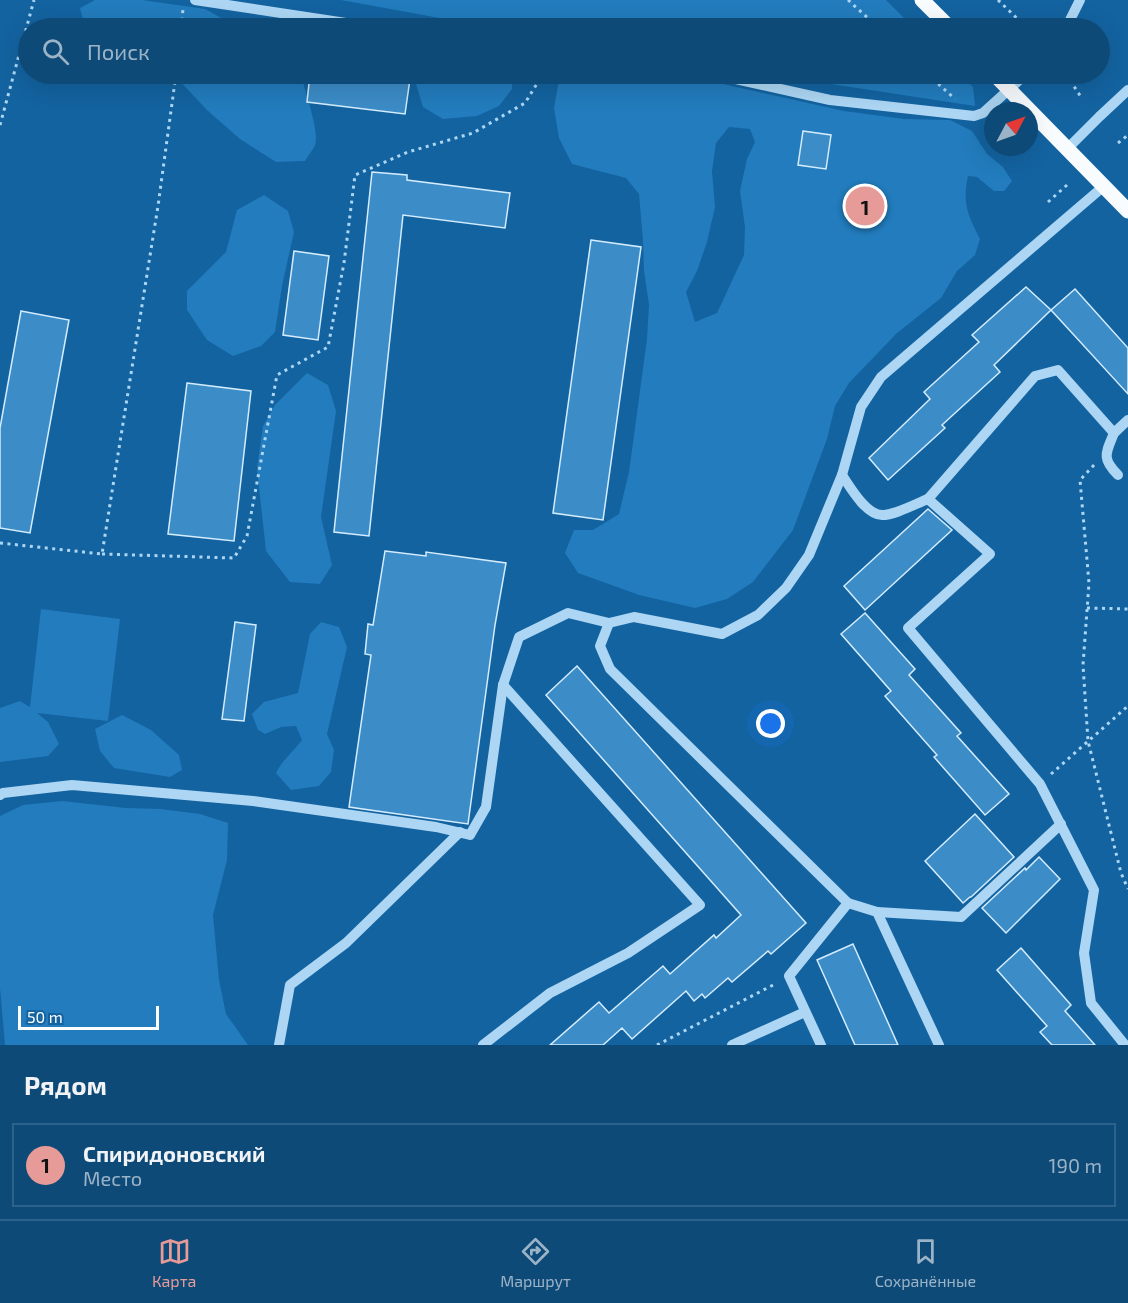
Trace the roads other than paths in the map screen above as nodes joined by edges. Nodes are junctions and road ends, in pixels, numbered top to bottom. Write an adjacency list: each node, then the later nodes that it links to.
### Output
1 (195, 0): 4 (street)
2 (922, 0): 5 (main road)
3 (1080, 0): 6 (street)
4 (313, 18)
5 (940, 18)
6 (1071, 18)
7 (757, 84): 10 (street)
8 (1004, 84): 10 (main road)
9 (1015, 84): 10 (street)
10 (1009, 89): 12 (main road)
11 (1128, 90): 12 (street)
12 (1068, 148): 13 (main road)
13 (1104, 186): 14 (main road); 17 (street)
14 (1128, 211)
15 (1128, 420): 16 (street)
16 (1114, 433): 18 (street); 19 (street)
17 (842, 475): 19 (street); 20 (street)
18 (1118, 475)
19 (928, 500): 23 (street)
20 (609, 623): 21 (street); 25 (street)
21 (503, 685): 24 (street); 29 (street)
22 (0, 795): 24 (street)
23 (1061, 825): 26 (street); 33 (street)
24 (460, 832): 28 (street)
25 (848, 903): 26 (street); 27 (street)
26 (877, 912): 32 (street)
27 (806, 1012): 30 (street); 31 (street)
28 (279, 1045)
29 (483, 1045)
30 (732, 1045)
31 (821, 1045)
32 (939, 1045)
33 (1125, 1045)

